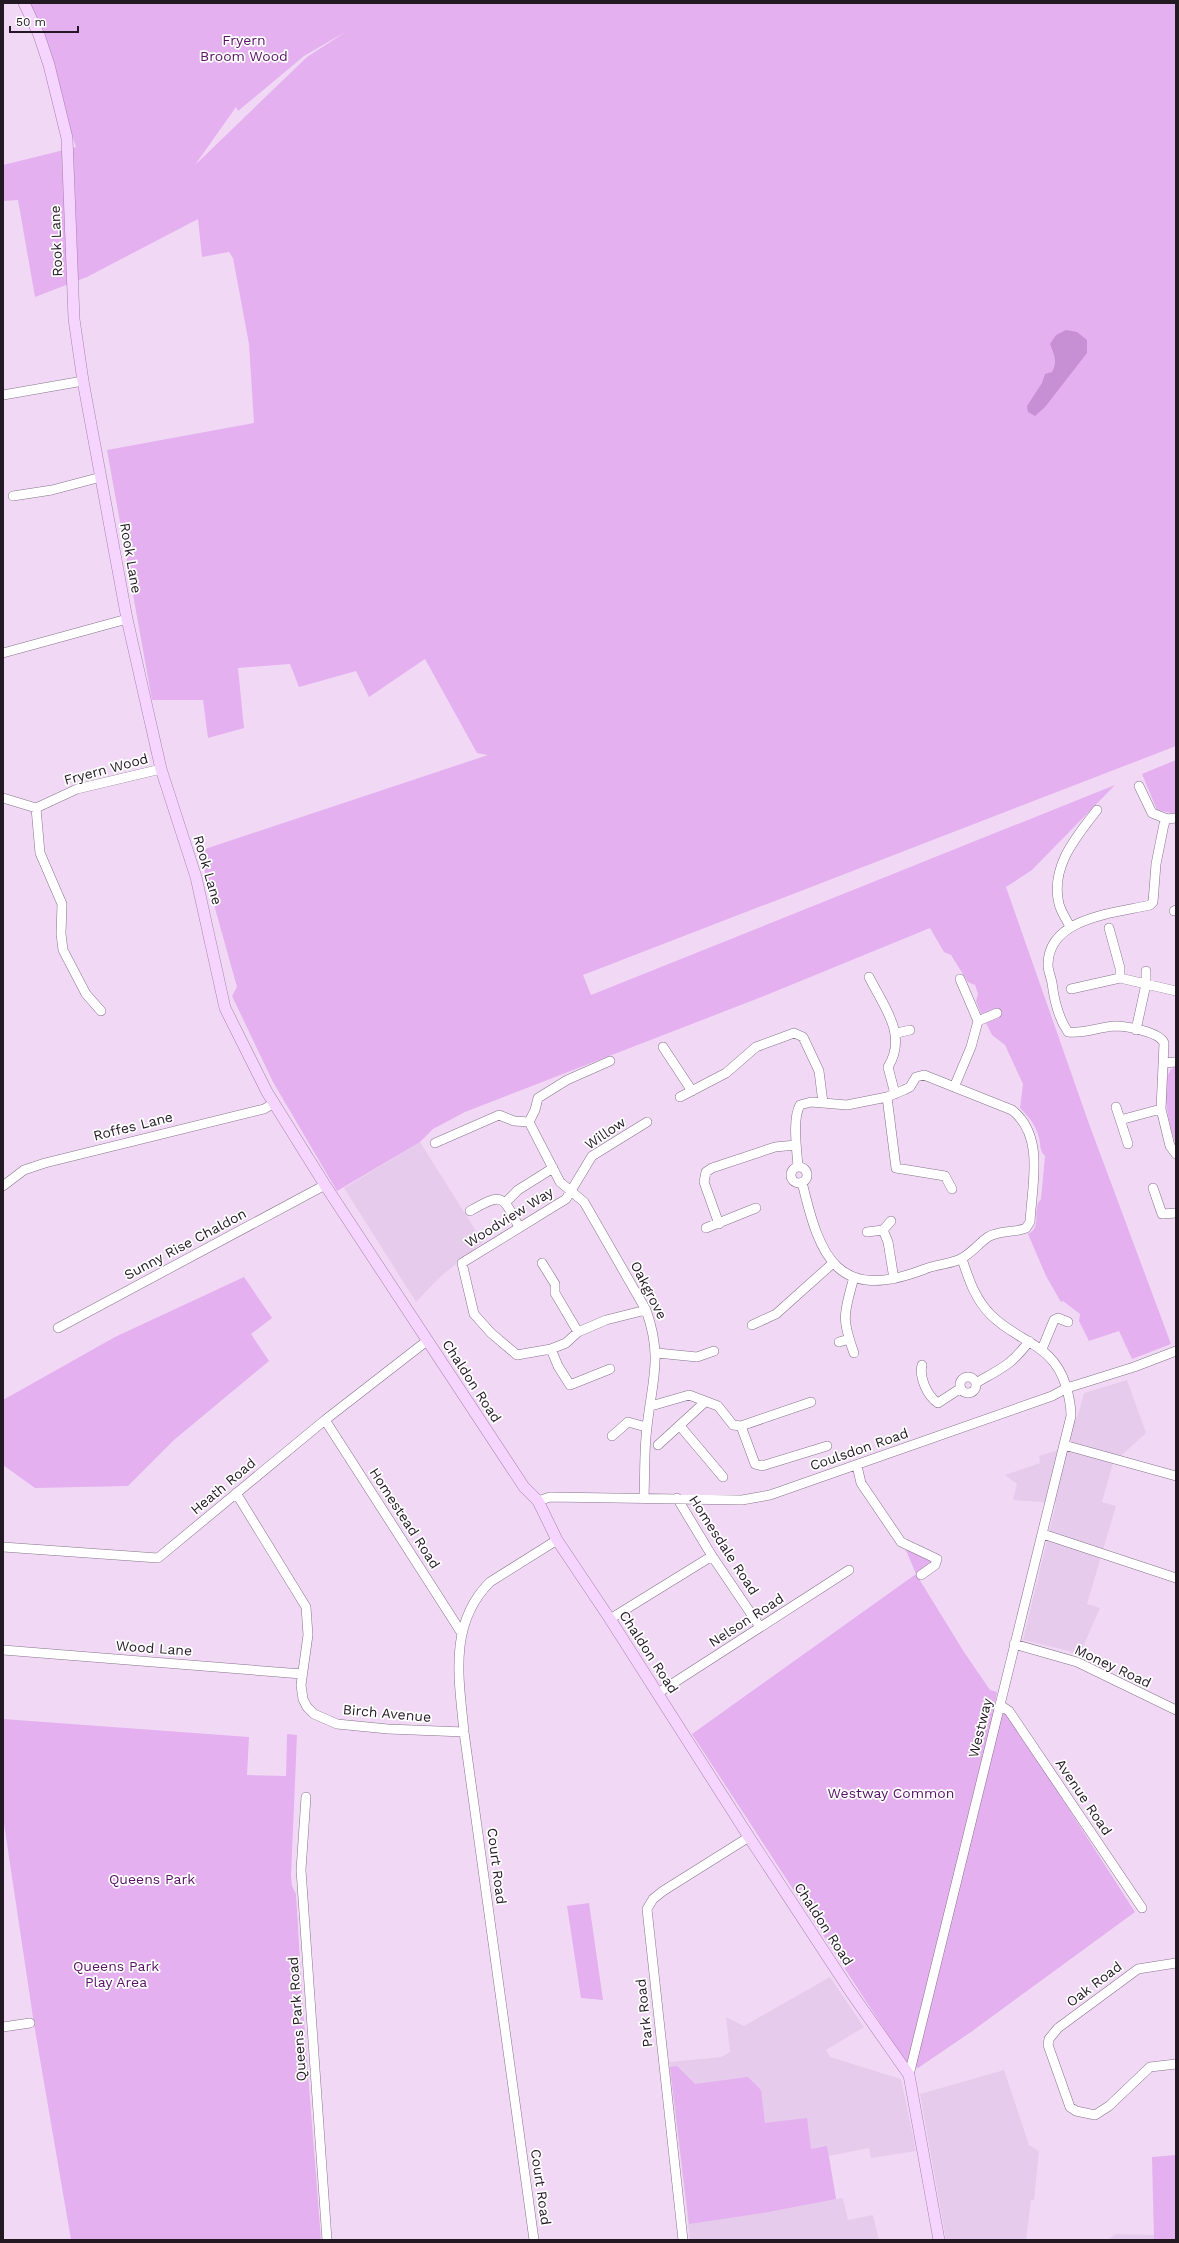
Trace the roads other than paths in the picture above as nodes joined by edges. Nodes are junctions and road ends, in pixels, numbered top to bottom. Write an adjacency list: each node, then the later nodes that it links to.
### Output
1 (24, 3): 2 (main road, Rook Lane)
2 (83, 381): 3 (street); 4 (main road, Rook Lane)
3 (3, 395)
4 (101, 477): 5 (street); 6 (main road, Rook Lane)
5 (13, 496)
6 (127, 619): 7 (street); 8 (main road, Rook Lane)
7 (3, 653)
8 (161, 769): 11 (street, Fryern Wood); 37 (main road, Rook Lane)
9 (1139, 786): 13 (street)
10 (3, 798): 11 (street)
11 (36, 808): 23 (street)
12 (1097, 810): 14 (street)
13 (1172, 819): 14 (street)
14 (1070, 927): 27 (street)
15 (1108, 928): 18 (street)
16 (1146, 971): 20 (street)
17 (869, 977): 28 (street)
18 (1120, 978): 20 (street); 21 (street)
19 (960, 979): 25 (street)
20 (1146, 984): 22 (street); 27 (street)
21 (1071, 989)
22 (1176, 992)
23 (101, 1011)
24 (997, 1013): 25 (street)
25 (978, 1021): 33 (street)
26 (910, 1030): 28 (street)
27 (1136, 1030): 32 (street)
28 (897, 1033): 35 (street)
29 (663, 1047): 34 (street)
30 (610, 1061): 42 (street)
31 (1176, 1062): 32 (street)
32 (1163, 1063): 40 (street)
33 (955, 1085): 35 (street); 64 (street)
34 (692, 1091): 36 (street); 38 (street)
35 (891, 1095): 38 (street); 52 (street)
36 (680, 1097)
37 (274, 1103): 49 (main road, Chaldon Road); 50 (street, Roffes Lane)
38 (823, 1103): 46 (street)
39 (1116, 1107): 41 (street)
40 (1161, 1109): 41 (street); 47 (street)
41 (1120, 1120): 45 (street)
42 (529, 1122): 44 (street); 48 (street, Oakgrove)
43 (647, 1122): 53 (street, Willow)
44 (435, 1143)
45 (1128, 1144)
46 (796, 1145): 59 (street); 65 (street)
47 (1176, 1154)
48 (553, 1168): 53 (street, Oakgrove); 54 (street)
49 (325, 1185): 72 (street, Sunny Rise Chaldon); 75 (main road, Chaldon Road)
50 (3, 1186)
51 (1153, 1188): 57 (street)
52 (952, 1189)
53 (570, 1192): 60 (street, Woodview Way); 69 (street, Oakgrove)
54 (506, 1202): 56 (street); 60 (street)
55 (756, 1208): 59 (street)
56 (470, 1211)
57 (1176, 1213)
58 (890, 1221): 62 (street)
59 (719, 1224): 61 (street)
60 (519, 1227): 79 (street, Woodview Way)
61 (706, 1228)
62 (883, 1230): 63 (street); 68 (street)
63 (867, 1232)
64 (962, 1259): 68 (street); 76 (street, Westway)
65 (833, 1263): 67 (street); 71 (street)
66 (542, 1264): 73 (street)
67 (854, 1277): 68 (street); 74 (street)
68 (894, 1279)
69 (646, 1310): 73 (street, Woodview Way); 82 (street, Oakgrove)
70 (1068, 1322): 78 (street)
71 (752, 1325)
72 (58, 1328)
73 (578, 1332): 79 (street, Woodview Way)
74 (849, 1339): 77 (street); 83 (street)
75 (428, 1340): 90 (street, Heath Road); 104 (main road, Chaldon Road)
76 (1029, 1341): 78 (street, Westway); 84 (street)
77 (840, 1342)
78 (1042, 1349): 86 (street, Westway)
79 (551, 1350): 85 (street)
80 (714, 1351): 82 (street)
81 (1176, 1351): 86 (street, Coulsdon Road)
82 (657, 1352): 89 (street, Oakgrove)
83 (854, 1353)
84 (922, 1365)
85 (610, 1369)
86 (1067, 1388): 95 (street, Westway); 98 (street, Coulsdon Road)
87 (705, 1402): 89 (street); 91 (street); 92 (street)
88 (811, 1402): 92 (street)
89 (651, 1406): 93 (street, Oakgrove)
90 (325, 1420): 101 (street, Heath Road); 114 (street, Homestead Road)
91 (680, 1426): 96 (street); 100 (street)
92 (741, 1426): 97 (street)
93 (646, 1427): 94 (street); 102 (street, Oakgrove)
94 (612, 1436)
95 (1064, 1444): 99 (street); 105 (street, Westway)
96 (658, 1445)
97 (827, 1446)
98 (856, 1466): 103 (street, Coulsdon Road); 110 (street)
99 (1176, 1476)
100 (723, 1477)
101 (236, 1493): 107 (street, Heath Road); 117 (street, Birch Avenue)
102 (644, 1497): 103 (street, Coulsdon Road); 104 (street, Coulsdon Road)
103 (677, 1498): 108 (street, Homesdale Road)
104 (538, 1502): 106 (main road, Chaldon Road)
105 (1043, 1534): 111 (street); 115 (street, Westway)
106 (557, 1540): 112 (main road, Chaldon Road); 114 (street, Court Road)
107 (3, 1547)
108 (712, 1556): 112 (street); 113 (street, Homesdale Road)
109 (849, 1570): 113 (street, Nelson Road)
110 (921, 1575)
111 (1176, 1578)
112 (610, 1619): 118 (main road, Chaldon Road)
113 (760, 1627): 118 (street, Nelson Road)
114 (461, 1632): 121 (street, Court Road)
115 (1014, 1644): 119 (street, Westway); 120 (street, Money Road)
116 (3, 1650): 117 (street, Wood Lane)
117 (302, 1674): 121 (street, Birch Avenue)
118 (658, 1693): 123 (main road, Chaldon Road)
119 (1000, 1705): 124 (street, Avenue Road); 129 (street, Westway)
120 (1176, 1710)
121 (464, 1732): 131 (street, Court Road)
122 (306, 1797): 130 (street, Queens Park Road)
123 (749, 1837): 129 (main road, Chaldon Road); 132 (street, Park Road)
124 (1142, 1908)
125 (1176, 1963): 128 (street, Oak Road)
126 (30, 2023): 127 (street)
127 (3, 2027)
128 (1176, 2064)
129 (910, 2075): 133 (main road, Chaldon Road)
130 (327, 2240)
131 (534, 2240)
132 (683, 2240)
133 (939, 2240)

